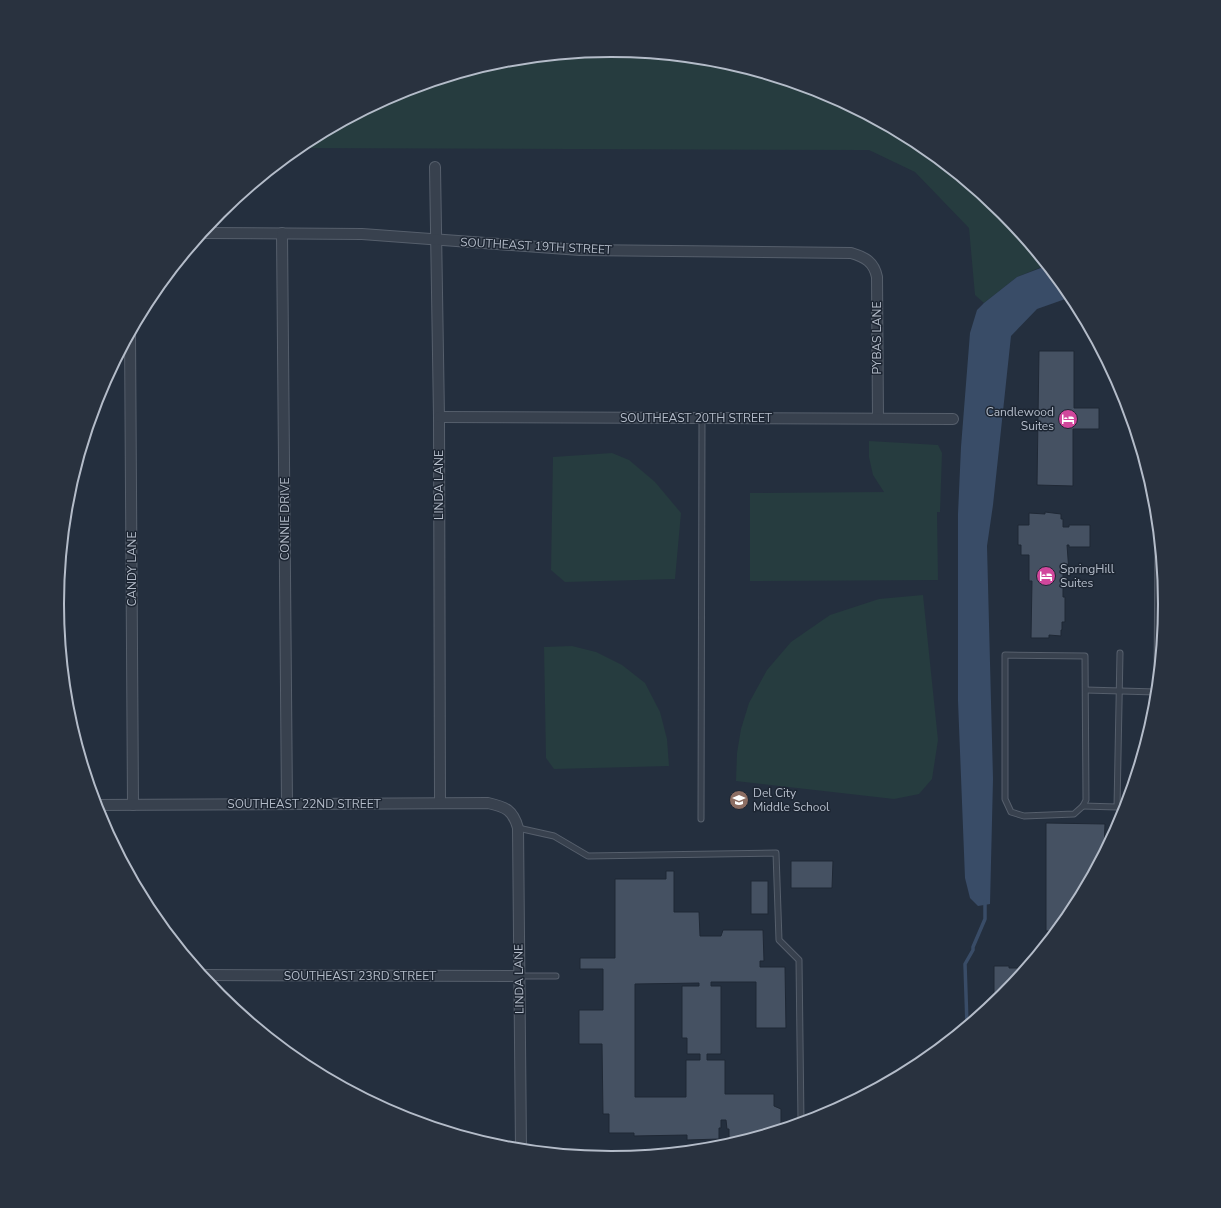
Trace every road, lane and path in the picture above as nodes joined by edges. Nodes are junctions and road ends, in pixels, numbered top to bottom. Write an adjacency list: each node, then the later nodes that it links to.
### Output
1 (435, 167): 4 (street, LINDA LANE)
2 (209, 233): 3 (street, SOUTHEAST 19TH STREET)
3 (282, 234): 4 (street, SOUTHEAST 19TH STREET); 16 (street, CONNIE DRIVE)
4 (436, 240): 5 (street, SOUTHEAST 19TH STREET); 7 (street, LINDA LANE)
5 (869, 261): 9 (street, PYBAS LANE)
6 (130, 343): 18 (street, CANDY LANE)
7 (439, 417): 8 (street, SOUTHEAST 20TH STREET); 15 (street, LINDA LANE)
8 (702, 418): 9 (street, SOUTHEAST 20TH STREET); 21 (lane)
9 (878, 418): 10 (street, SOUTHEAST 20TH STREET)
10 (953, 419)
11 (1120, 653): 13 (lane)
12 (1086, 690): 13 (lane); 19 (lane); 19 (lane)
13 (1119, 691): 14 (lane); 19 (lane)
14 (1150, 692)
15 (440, 803): 16 (street, SOUTHEAST 22ND STREET); 20 (street, SOUTHEAST 22ND STREET)
16 (287, 804): 18 (street, SOUTHEAST 22ND STREET)
17 (102, 805): 18 (street, SOUTHEAST 22ND STREET)
18 (134, 805)
19 (1084, 806)
20 (510, 812): 22 (street, LINDA LANE)
21 (701, 819)
22 (518, 828): 24 (street, LINDA LANE); 26 (lane)
23 (209, 975): 24 (street, SOUTHEAST 23RD STREET)
24 (519, 976): 25 (lane); 27 (street, LINDA LANE)
25 (556, 976)
26 (801, 1116)
27 (521, 1143)

